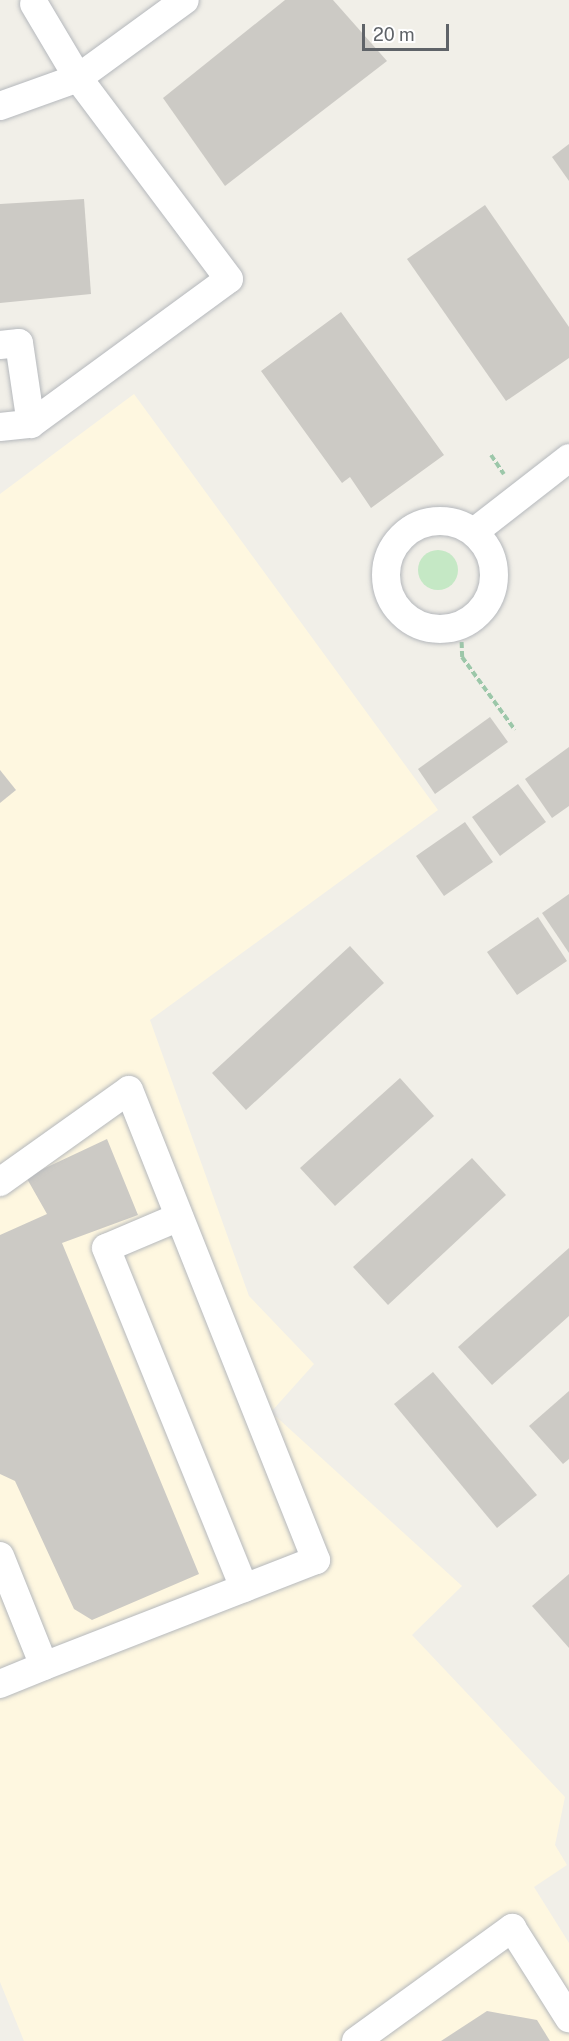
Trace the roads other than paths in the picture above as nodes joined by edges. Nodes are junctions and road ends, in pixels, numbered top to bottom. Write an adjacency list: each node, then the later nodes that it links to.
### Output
1 (185, 0): 3 (street)
2 (34, 4): 3 (street)
3 (78, 78): 4 (street); 6 (street)
4 (0, 106)
5 (0, 345): 6 (street)
6 (31, 424): 7 (street)
7 (0, 427)
8 (569, 458): 9 (street)
9 (474, 532): 9 (street)
10 (0, 1182): 11 (street)
11 (179, 1217): 13 (street); 13 (street)
12 (0, 1556): 14 (street)
13 (244, 1588): 14 (street)
14 (44, 1665): 15 (street)
15 (0, 1684)
16 (569, 2018): 17 (street)
17 (356, 2041)

